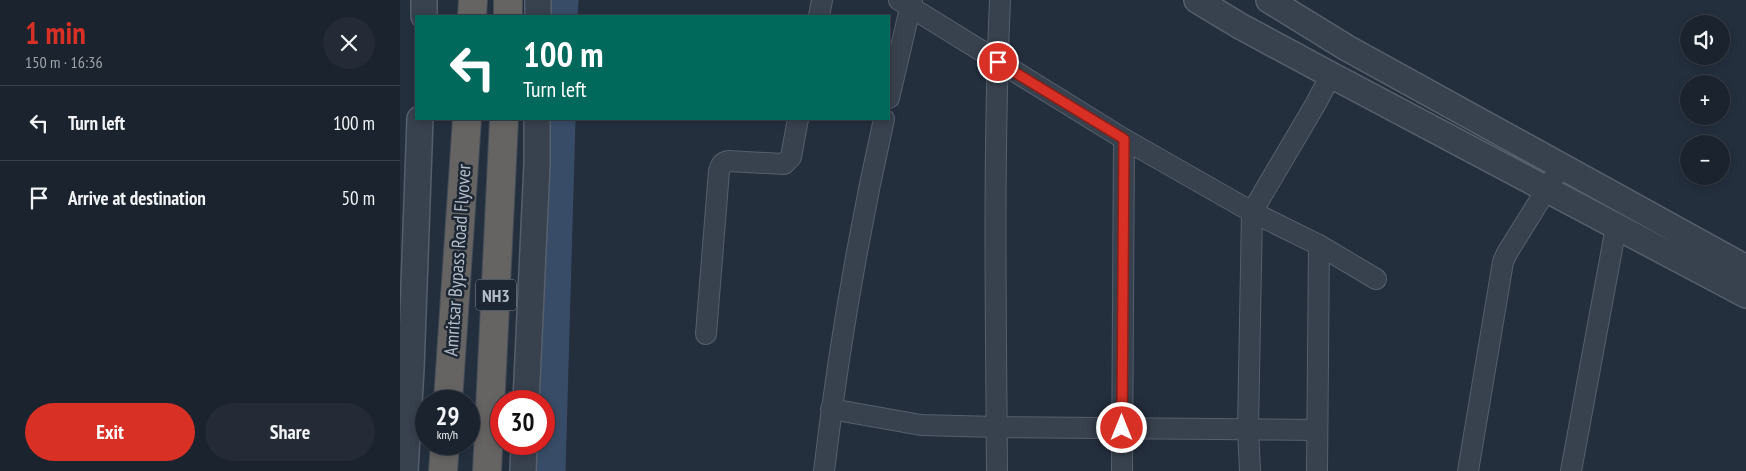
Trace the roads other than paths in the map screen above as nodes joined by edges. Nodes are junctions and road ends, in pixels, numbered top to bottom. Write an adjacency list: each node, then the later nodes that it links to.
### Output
1 (424, 0): 10 (street)
2 (473, 0): 11 (highway)
3 (508, 0): 12 (highway)
4 (538, 0): 13 (street)
5 (822, 0): 14 (street)
6 (1000, 0): 15 (street)
7 (1197, 0): 16 (street)
8 (1269, 0): 25 (street)
9 (907, 2): 15 (street); 17 (street)
10 (424, 15)
11 (472, 15)
12 (508, 15)
13 (538, 15)
14 (819, 15)
15 (998, 62): 24 (street); 37 (street)
16 (1331, 75): 26 (street); 27 (street)
17 (890, 93)
18 (420, 120): 43 (street)
19 (467, 120): 34 (highway, Amritsar Bypass Road Flyover / NH3)
20 (504, 120): 45 (highway, Amritsar Bypass Road Flyover / NH3)
21 (537, 120): 35 (street)
22 (798, 120): 33 (street)
23 (884, 120): 36 (street)
24 (1124, 139): 27 (street); 38 (street)
25 (1561, 166): 26 (street); 30 (street)
26 (1546, 190): 28 (street); 52 (street)
27 (1252, 212): 29 (street); 39 (street)
28 (1616, 226): 32 (street); 53 (street)
29 (1319, 244): 31 (street); 40 (street)
30 (1746, 268)
31 (1376, 279)
32 (1746, 295)
33 (706, 334)
34 (449, 390)
35 (527, 390)
36 (831, 409): 37 (street); 47 (street)
37 (997, 427): 38 (street); 48 (street)
38 (1122, 428): 39 (street); 49 (street)
39 (1248, 429): 40 (street); 50 (street)
40 (1317, 430): 51 (street)
41 (444, 455): 44 (highway)
42 (524, 455): 46 (street)
43 (405, 471)
44 (443, 471)
45 (487, 471)
46 (523, 471)
47 (824, 471)
48 (997, 471)
49 (1122, 471)
50 (1250, 471)
51 (1317, 471)
52 (1468, 471)
53 (1571, 471)

